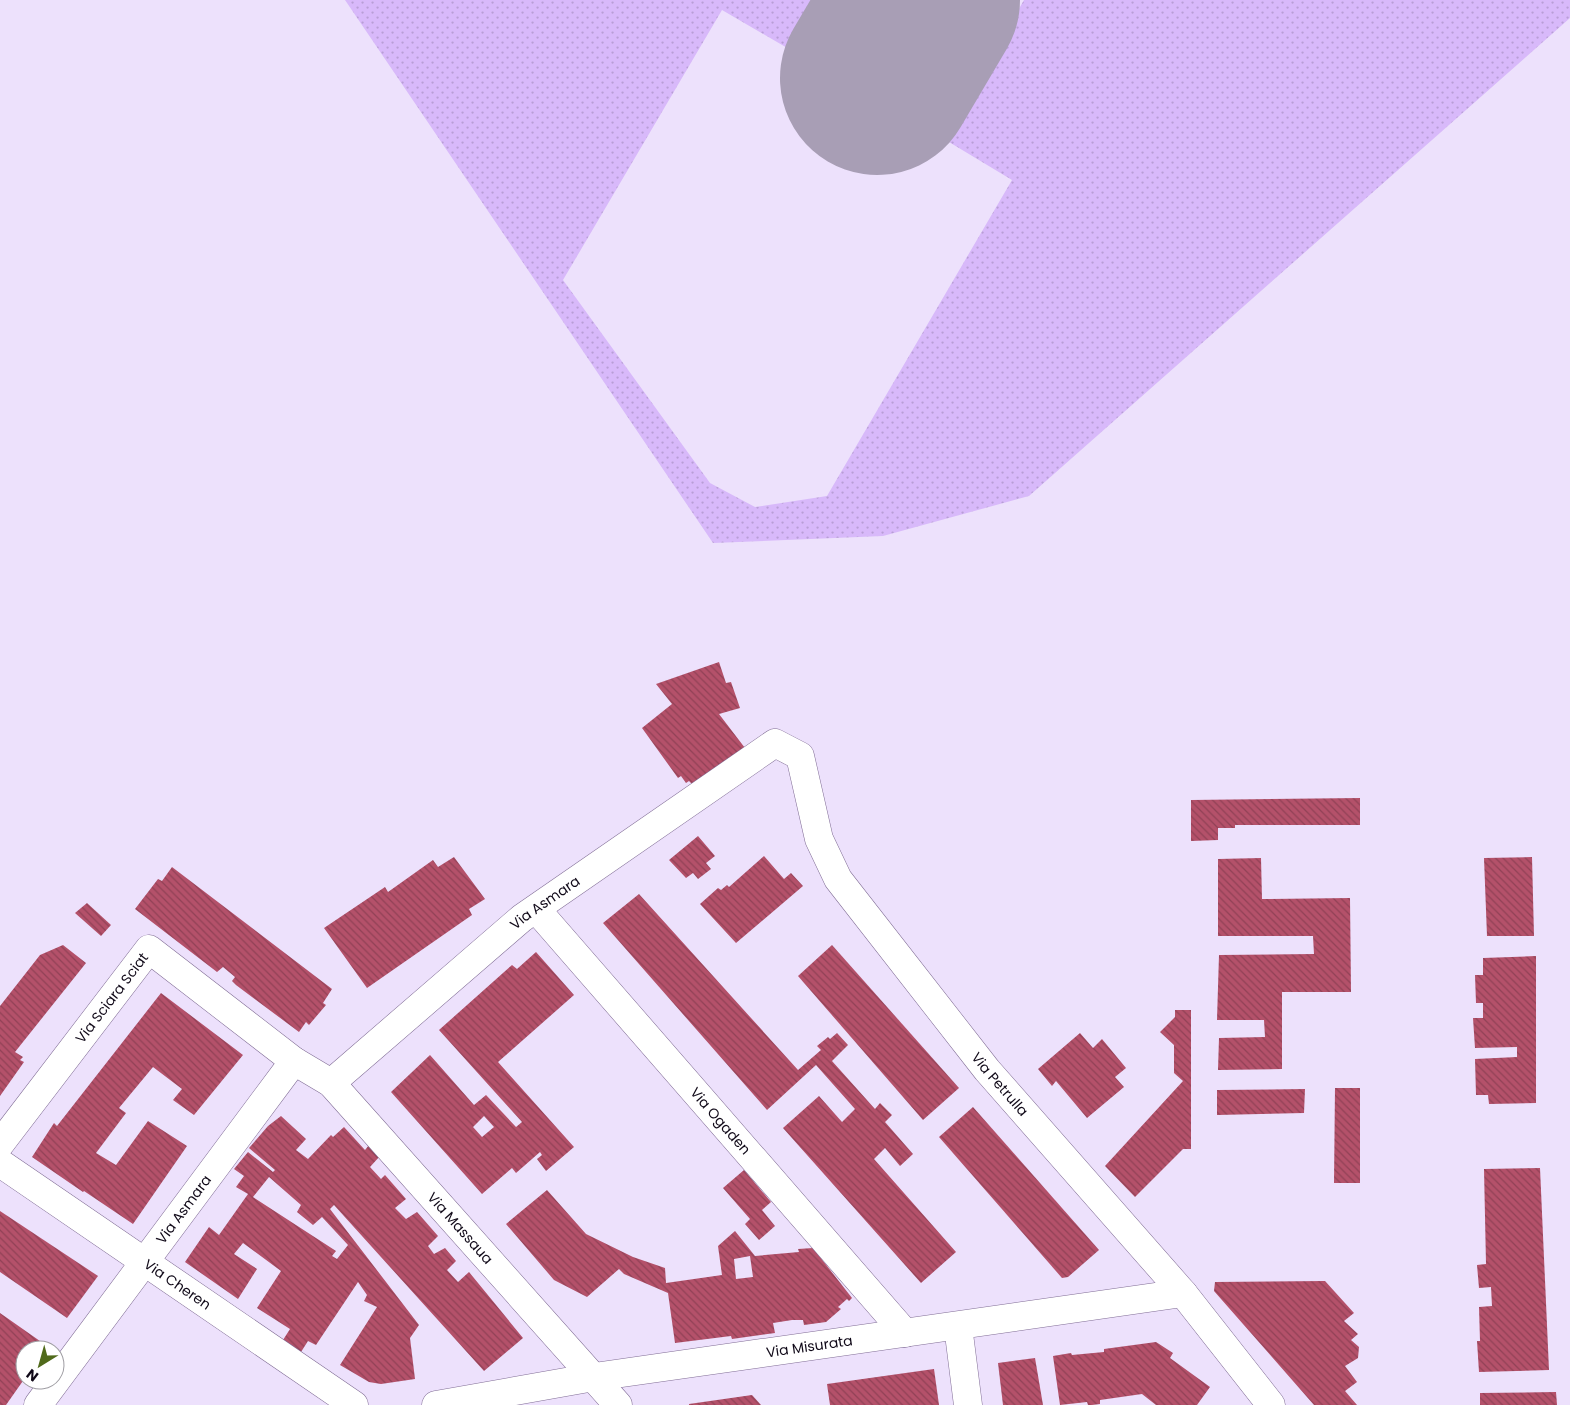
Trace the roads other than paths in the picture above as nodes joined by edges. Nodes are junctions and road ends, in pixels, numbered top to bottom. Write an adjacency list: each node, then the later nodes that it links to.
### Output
1 (775, 743): 2 (street, Via Asmara); 8 (street, Via Petrulla)
2 (536, 909): 4 (street, Via Asmara); 10 (street, Via Ogaden)
3 (294, 1061): 4 (street, Via Massaua); 5 (street, Via Sciara Sciat); 7 (street, Via Asmara)
4 (331, 1083): 11 (street, Via Massaua)
5 (0, 1144)
6 (0, 1163): 7 (street, Via Cheren)
7 (145, 1261): 12 (street, Via Asmara); 13 (street, Via Cheren)
8 (1182, 1293): 9 (street, Via Misurata); 17 (street, Via Petrulla)
9 (958, 1326): 10 (street, Via Misurata); 16 (street)
10 (905, 1333): 11 (street, Via Misurata)
11 (594, 1377): 14 (street, Via Misurata); 15 (street, Via Massaua)
12 (38, 1405)
13 (354, 1405)
14 (436, 1405)
15 (618, 1405)
16 (968, 1405)
17 (1271, 1405)

